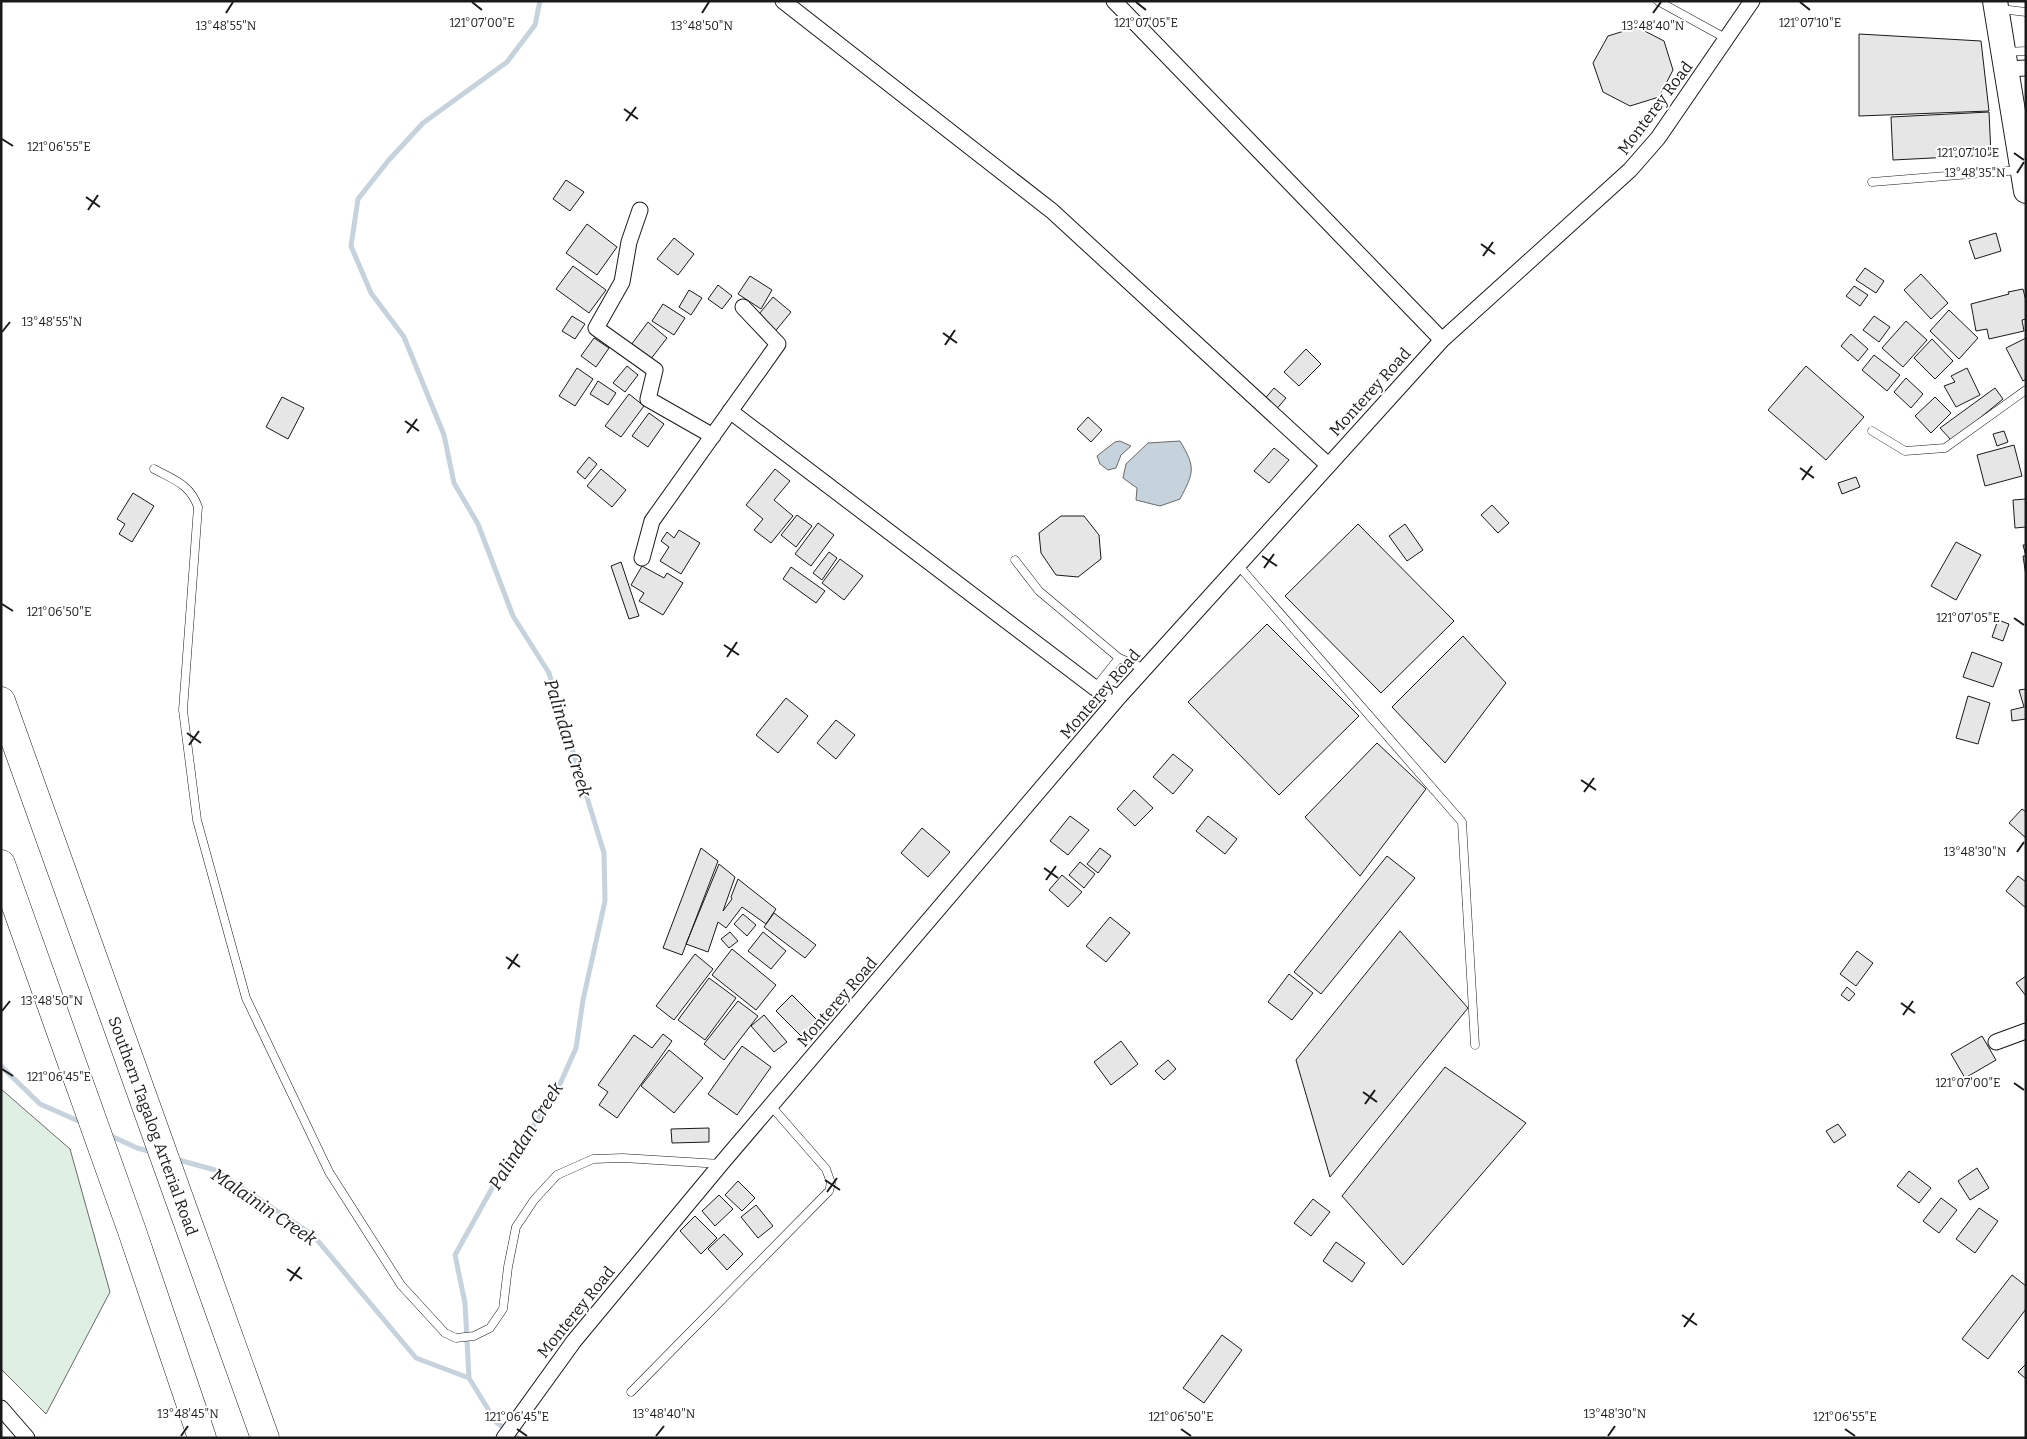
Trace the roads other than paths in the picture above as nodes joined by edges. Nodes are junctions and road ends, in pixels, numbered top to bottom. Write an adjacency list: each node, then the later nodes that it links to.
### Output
1 (783, 1): 18 (street)
2 (1114, 1): 13 (street)
3 (1658, 1): 7 (lane)
4 (1752, 1): 7 (street, Monterey Road)
5 (1996, 5): 6 (lane); 8 (main road)
6 (2026, 12)
7 (1727, 39): 13 (street, Monterey Road)
8 (2015, 60): 9 (main road)
9 (2024, 180): 10 (lane)
10 (1872, 182)
11 (640, 210): 17 (street)
12 (743, 307): 15 (street)
13 (1442, 340): 18 (street, Monterey Road)
14 (2026, 390): 16 (lane)
15 (730, 411): 17 (street); 25 (street)
16 (1872, 431)
17 (713, 436): 20 (street)
18 (1328, 464): 22 (street, Monterey Road)
19 (154, 469): 33 (lane)
20 (642, 558)
21 (1015, 560): 23 (lane)
22 (1238, 566): 24 (street, Monterey Road); 31 (lane)
23 (1119, 658): 24 (lane); 25 (lane)
24 (1145, 669): 26 (street, Monterey Road)
25 (1095, 688): 26 (street)
26 (1119, 697): 32 (street, Monterey Road)
27 (1, 701): 38 (highway, Southern Tagalog Arterial Road)
28 (1, 864): 37 (highway)
29 (2026, 1032): 30 (street)
30 (1996, 1042)
31 (1475, 1046)
32 (771, 1106): 33 (street, Monterey Road); 34 (lane)
33 (721, 1164): 39 (street, Monterey Road)
34 (631, 1392)
35 (1, 1408): 36 (street)
36 (27, 1438)
37 (202, 1438)
38 (265, 1438)
39 (504, 1438)

